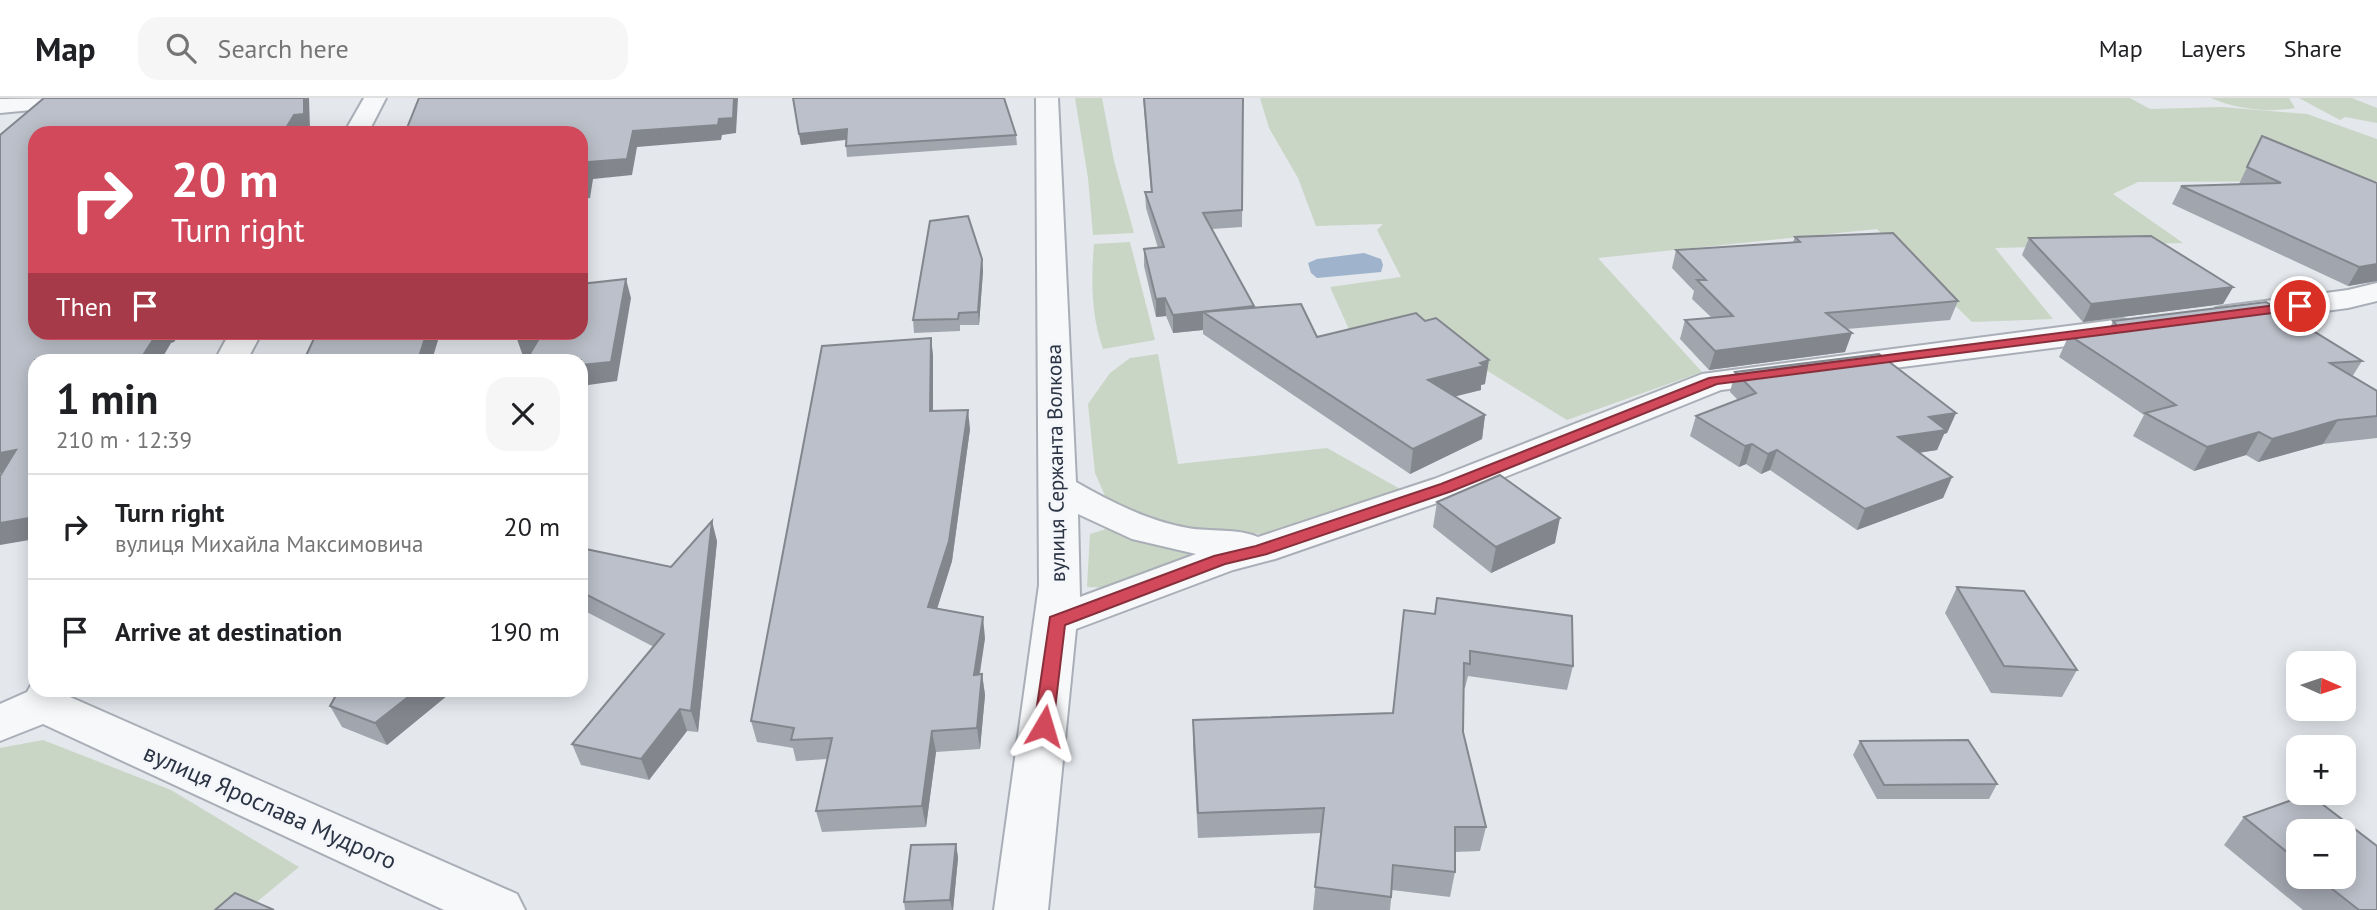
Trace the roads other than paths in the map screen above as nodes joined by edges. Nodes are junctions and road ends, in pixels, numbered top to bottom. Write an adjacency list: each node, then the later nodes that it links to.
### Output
1 (84, 98): 4 (street)
2 (375, 98): 5 (street)
3 (1047, 98): 9 (street, вулиця Сержанта Волкова)
4 (0, 106)
5 (360, 126)
6 (2377, 292): 7 (street)
7 (2191, 320)
8 (2150, 325): 10 (street)
9 (1057, 487): 10 (street); 11 (street, вулиця Сержанта Волкова)
10 (1277, 545): 11 (street)
11 (1056, 621): 14 (street, вулиця Сержанта Волкова)
12 (31, 706): 13 (street, вулиця Ярослава Мудрого)
13 (498, 910)
14 (1021, 910)

